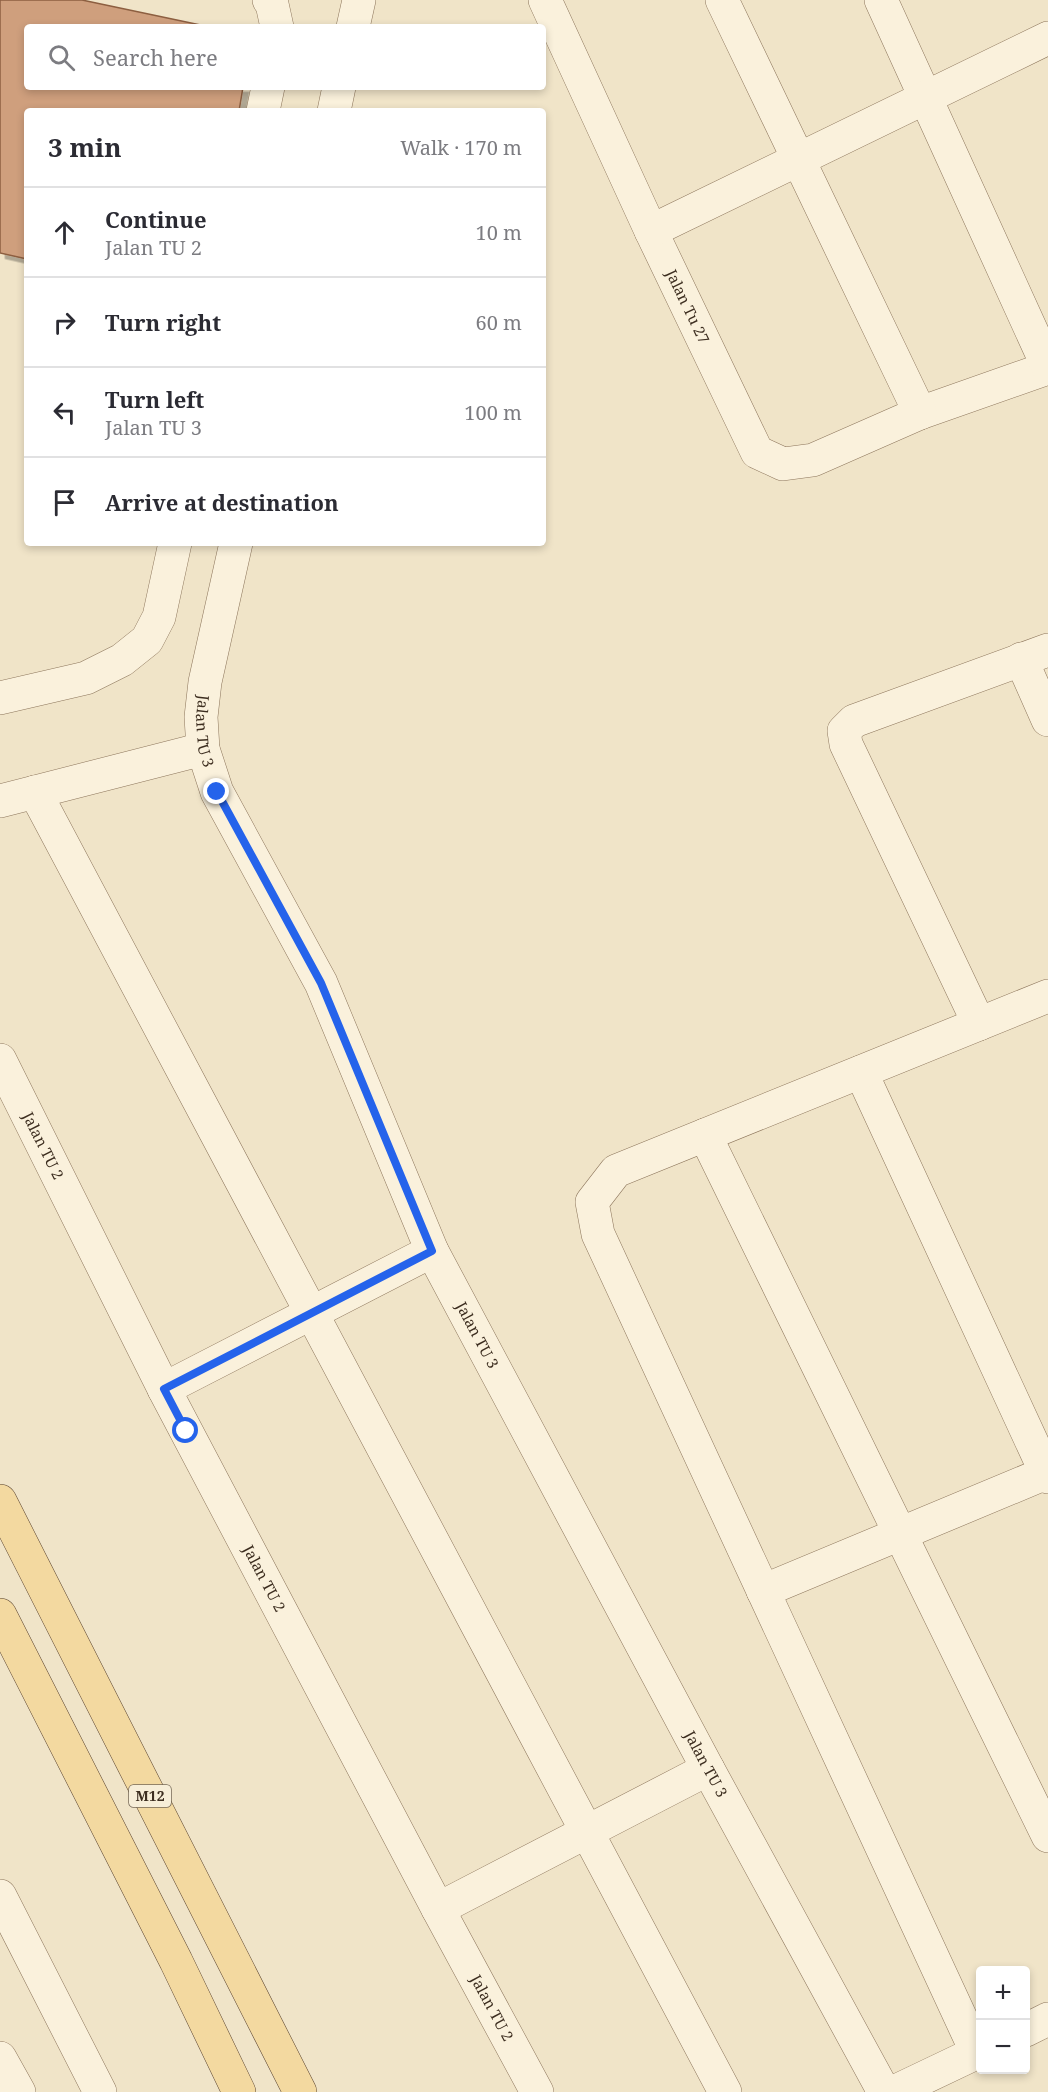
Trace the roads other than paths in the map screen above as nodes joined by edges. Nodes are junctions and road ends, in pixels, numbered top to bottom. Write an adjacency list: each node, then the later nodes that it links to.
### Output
1 (359, 0): 5 (street)
2 (545, 0): 13 (street, Jalan Tu 27)
3 (722, 0): 12 (street)
4 (881, 0): 9 (street)
5 (354, 24)
6 (1048, 38): 9 (street)
7 (267, 90): 10 (street)
8 (338, 90): 11 (street)
9 (926, 97): 12 (street); 14 (street)
10 (264, 108)
11 (335, 108)
12 (798, 159): 13 (street); 15 (street)
13 (651, 231): 15 (street, Jalan Tu 27)
14 (1048, 367): 15 (street, Jalan Tu 27)
15 (920, 413)
16 (173, 546): 19 (street)
17 (235, 546): 21 (street, Jalan TU 3)
18 (1034, 655): 20 (street); 25 (street)
19 (0, 698)
20 (1048, 720)
21 (203, 749): 22 (street); 29 (street, Jalan TU 3)
22 (35, 792): 23 (street); 30 (street)
23 (0, 801)
24 (1048, 996): 25 (street)
25 (979, 1024): 27 (street)
26 (0, 1060): 31 (street, Jalan TU 2)
27 (861, 1072): 28 (street); 32 (street)
28 (705, 1135): 34 (street); 35 (street)
29 (432, 1251): 30 (street); 37 (street, Jalan TU 3)
30 (311, 1313): 31 (street); 38 (street)
31 (164, 1389): 41 (street, Jalan TU 2)
32 (1047, 1475): 34 (street)
33 (0, 1501): 50 (main road, M12)
34 (900, 1534): 35 (street); 39 (street)
35 (763, 1591): 44 (street)
36 (0, 1616): 49 (main road)
37 (708, 1769): 38 (street); 53 (street, Jalan TU 3)
38 (587, 1832): 41 (street); 52 (street)
39 (1048, 1836)
40 (0, 1896): 48 (street)
41 (438, 1909): 51 (street, Jalan TU 2)
42 (1048, 2019): 43 (street)
43 (1030, 2028)
44 (976, 2046)
45 (976, 2053): 54 (street)
46 (0, 2058): 47 (street)
47 (19, 2092)
48 (100, 2092)
49 (239, 2092)
50 (300, 2092)
51 (537, 2092)
52 (725, 2092)
53 (884, 2092)
54 (894, 2092)

